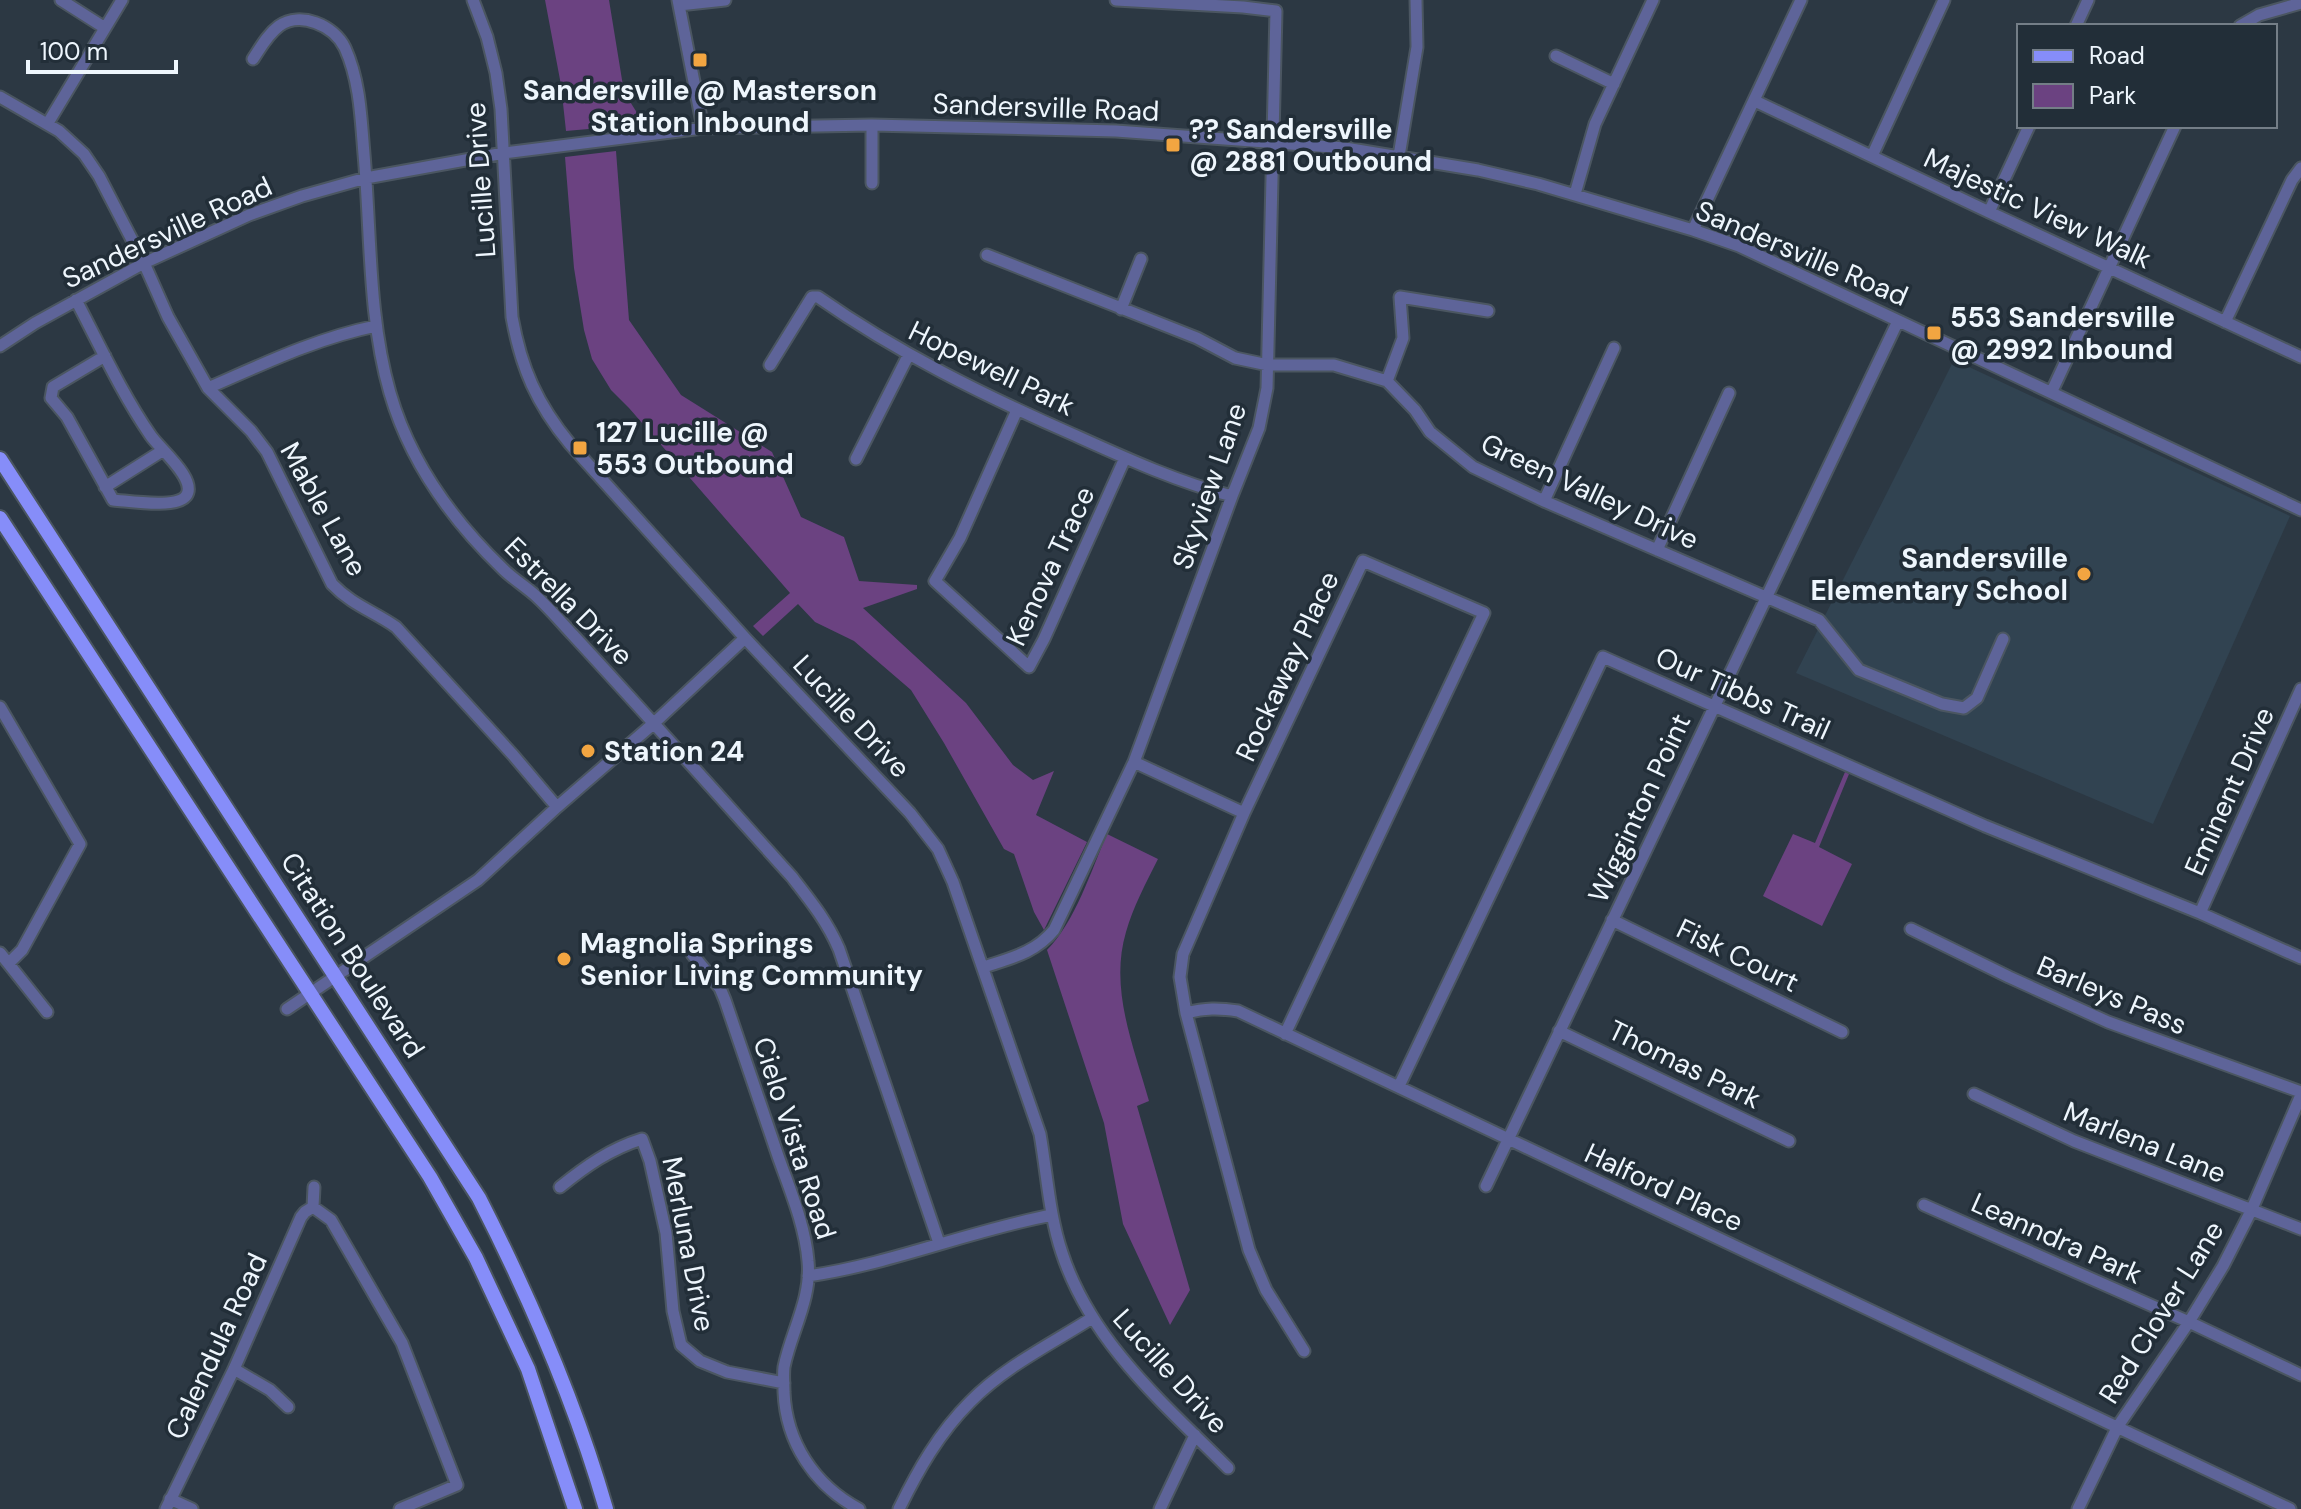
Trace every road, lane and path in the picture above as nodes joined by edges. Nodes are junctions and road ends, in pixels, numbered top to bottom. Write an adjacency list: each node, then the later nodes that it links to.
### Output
1 (61, 0): 15 (street)
2 (122, 0): 15 (street)
3 (473, 0): 27 (street, Lucille Drive)
4 (725, 0): 11 (street)
5 (1116, 0): 26 (street, Skyview Lane)
6 (1416, 0): 28 (street)
7 (1653, 0): 18 (street)
8 (1801, 0): 20 (street)
9 (1944, 0): 29 (street)
10 (2088, 0): 13 (street)
11 (679, 2): 23 (street)
12 (2301, 3): 14 (street)
13 (2077, 24)
14 (2243, 24)
15 (105, 28): 21 (street)
16 (1556, 56): 18 (street)
17 (253, 59): 31 (street, Estrella Drive)
18 (1614, 84): 33 (street)
19 (0, 97): 21 (street, Mable Lane)
20 (1755, 101): 29 (street, Majestic View Walk); 35 (street)
21 (48, 123): 38 (street, Mable Lane)
22 (872, 125): 23 (street, Sandersville Road); 26 (street, Sandersville Road); 32 (street)
23 (703, 128): 27 (street, Sandersville Road)
24 (2028, 128): 34 (street)
25 (2174, 128): 39 (street)
26 (1275, 143): 28 (street, Sandersville Road); 52 (street, Skyview Lane)
27 (504, 153): 31 (street, Sandersville Road); 69 (street, Lucille Drive)
28 (1399, 156): 33 (street, Sandersville Road)
29 (1872, 156): 34 (street, Majestic View Walk)
30 (2301, 168): 44 (street)
31 (366, 178): 38 (street, Sandersville Road); 45 (street, Estrella Drive)
32 (872, 183)
33 (1575, 194): 35 (street, Sandersville Road)
34 (1989, 212): 39 (street, Majestic View Walk)
35 (1693, 230): 43 (street, Sandersville Road)
36 (987, 255): 41 (street, Green Valley Drive)
37 (1141, 259): 41 (street)
38 (144, 263): 40 (street, Sandersville Road); 54 (street, Mable Lane)
39 (2108, 268): 44 (street, Majestic View Walk); 55 (street)
40 (76, 300): 46 (street, Sandersville Road); 48 (street)
41 (1121, 309): 52 (street, Green Valley Drive)
42 (1488, 311): 53 (street)
43 (1898, 321): 55 (street, Sandersville Road); 68 (street, Wigginton Point)
44 (2225, 322): 50 (street, Majestic View Walk)
45 (376, 326): 54 (street); 74 (street, Estrella Drive)
46 (0, 346)
47 (1614, 348): 64 (street)
48 (105, 356): 58 (street); 62 (street)
49 (908, 356): 51 (street, Hopewell Park); 57 (street, Hopewell Park); 61 (street)
50 (2301, 357)
51 (770, 365)
52 (1268, 365): 53 (street, Green Valley Drive); 63 (street, Skyview Lane)
53 (1387, 381): 64 (street, Green Valley Drive)
54 (208, 388): 76 (street, Mable Lane)
55 (2052, 391): 65 (street, Sandersville Road)
56 (1729, 393): 67 (street)
57 (1017, 410): 59 (street, Hopewell Park); 59 (street, Kenova Trace)
58 (162, 451): 62 (street); 62 (street)
59 (1125, 458): 63 (street, Hopewell Park)
60 (0, 459): 86 (main road, Citation Boulevard)
61 (856, 459)
62 (105, 487)
63 (1232, 496): 75 (street, Skyview Lane)
64 (1544, 501): 67 (street, Green Valley Drive)
65 (2301, 510)
66 (0, 518): 87 (main road, Citation Boulevard)
67 (1657, 550): 68 (street, Green Valley Drive)
68 (1766, 597): 70 (street, Green Valley Drive); 72 (street, Wigginton Point)
69 (745, 638): 74 (street); 85 (street, Lucille Drive)
70 (2003, 639)
71 (2301, 689): 78 (street, Eminent Drive)
72 (1715, 705): 78 (street, Our Tibbs Trail); 79 (street, Wigginton Point); 94 (street, Our Tibbs Trail)
73 (0, 707): 84 (street)
74 (653, 724): 76 (street); 107 (street, Estrella Drive)
75 (1134, 762): 77 (street); 85 (street, Skyview Lane)
76 (557, 807): 86 (street)
77 (1244, 813): 90 (street, Rockaway Place); 93 (street, Rockaway Place)
78 (2200, 913): 83 (street, Our Tibbs Trail)
79 (1612, 920): 91 (street, Wigginton Point); 92 (street, Fisk Court)
80 (1911, 929): 95 (street, Barleys Pass)
81 (0, 953): 84 (street)
82 (692, 954): 108 (street, Cielo Vista Road)
83 (2301, 958)
84 (9, 963): 89 (street)
85 (984, 967): 105 (street, Lucille Drive)
86 (336, 976): 87 (street); 123 (main road, Citation Boulevard)
87 (311, 993): 88 (street); 122 (main road, Citation Boulevard)
88 (287, 1009)
89 (47, 1012)
90 (1186, 1013): 93 (street, Halford Place); 111 (street, Rockaway Place)
91 (1559, 1031): 97 (street, Wigginton Point); 98 (street, Thomas Park)
92 (1842, 1032)
93 (1285, 1034): 94 (street, Halford Place)
94 (1399, 1086): 97 (street, Halford Place)
95 (2301, 1093): 104 (street, Red Clover Lane)
96 (1974, 1094): 104 (street, Marlena Lane)
97 (1508, 1140): 99 (street, Wigginton Point); 116 (street, Halford Place)
98 (1789, 1141)
99 (1486, 1186)
100 (314, 1187): 103 (street)
101 (560, 1187): 114 (street, Merluna Drive)
102 (1924, 1205): 110 (street, Leanndra Park)
103 (313, 1207): 112 (street, Calendula Road); 121 (street)
104 (2251, 1211): 106 (street, Marlena Lane); 110 (street, Red Clover Lane)
105 (1052, 1215): 107 (street); 109 (street, Lucille Drive)
106 (2301, 1229)
107 (939, 1243): 108 (street)
108 (808, 1276): 114 (street, Cielo Vista Road)
109 (1092, 1318): 117 (street, Lucille Drive); 125 (street)
110 (2189, 1322): 113 (street, Leanndra Park); 116 (street, Red Clover Lane)
111 (1304, 1351)
112 (234, 1369): 115 (street); 119 (street, Calendula Road)
113 (2301, 1375)
114 (784, 1383): 124 (street, Cielo Vista Road)
115 (288, 1407)
116 (2118, 1426): 127 (street, Red Clover Lane); 128 (street, Halford Place)
117 (1195, 1435): 118 (street, Lucille Drive); 126 (street)
118 (1228, 1468)
119 (168, 1504): 120 (street)
120 (192, 1509)
121 (400, 1509)
122 (575, 1509)
123 (606, 1509)
124 (859, 1509)
125 (899, 1509)
126 (1160, 1509)
127 (2078, 1509)
128 (2290, 1509)

